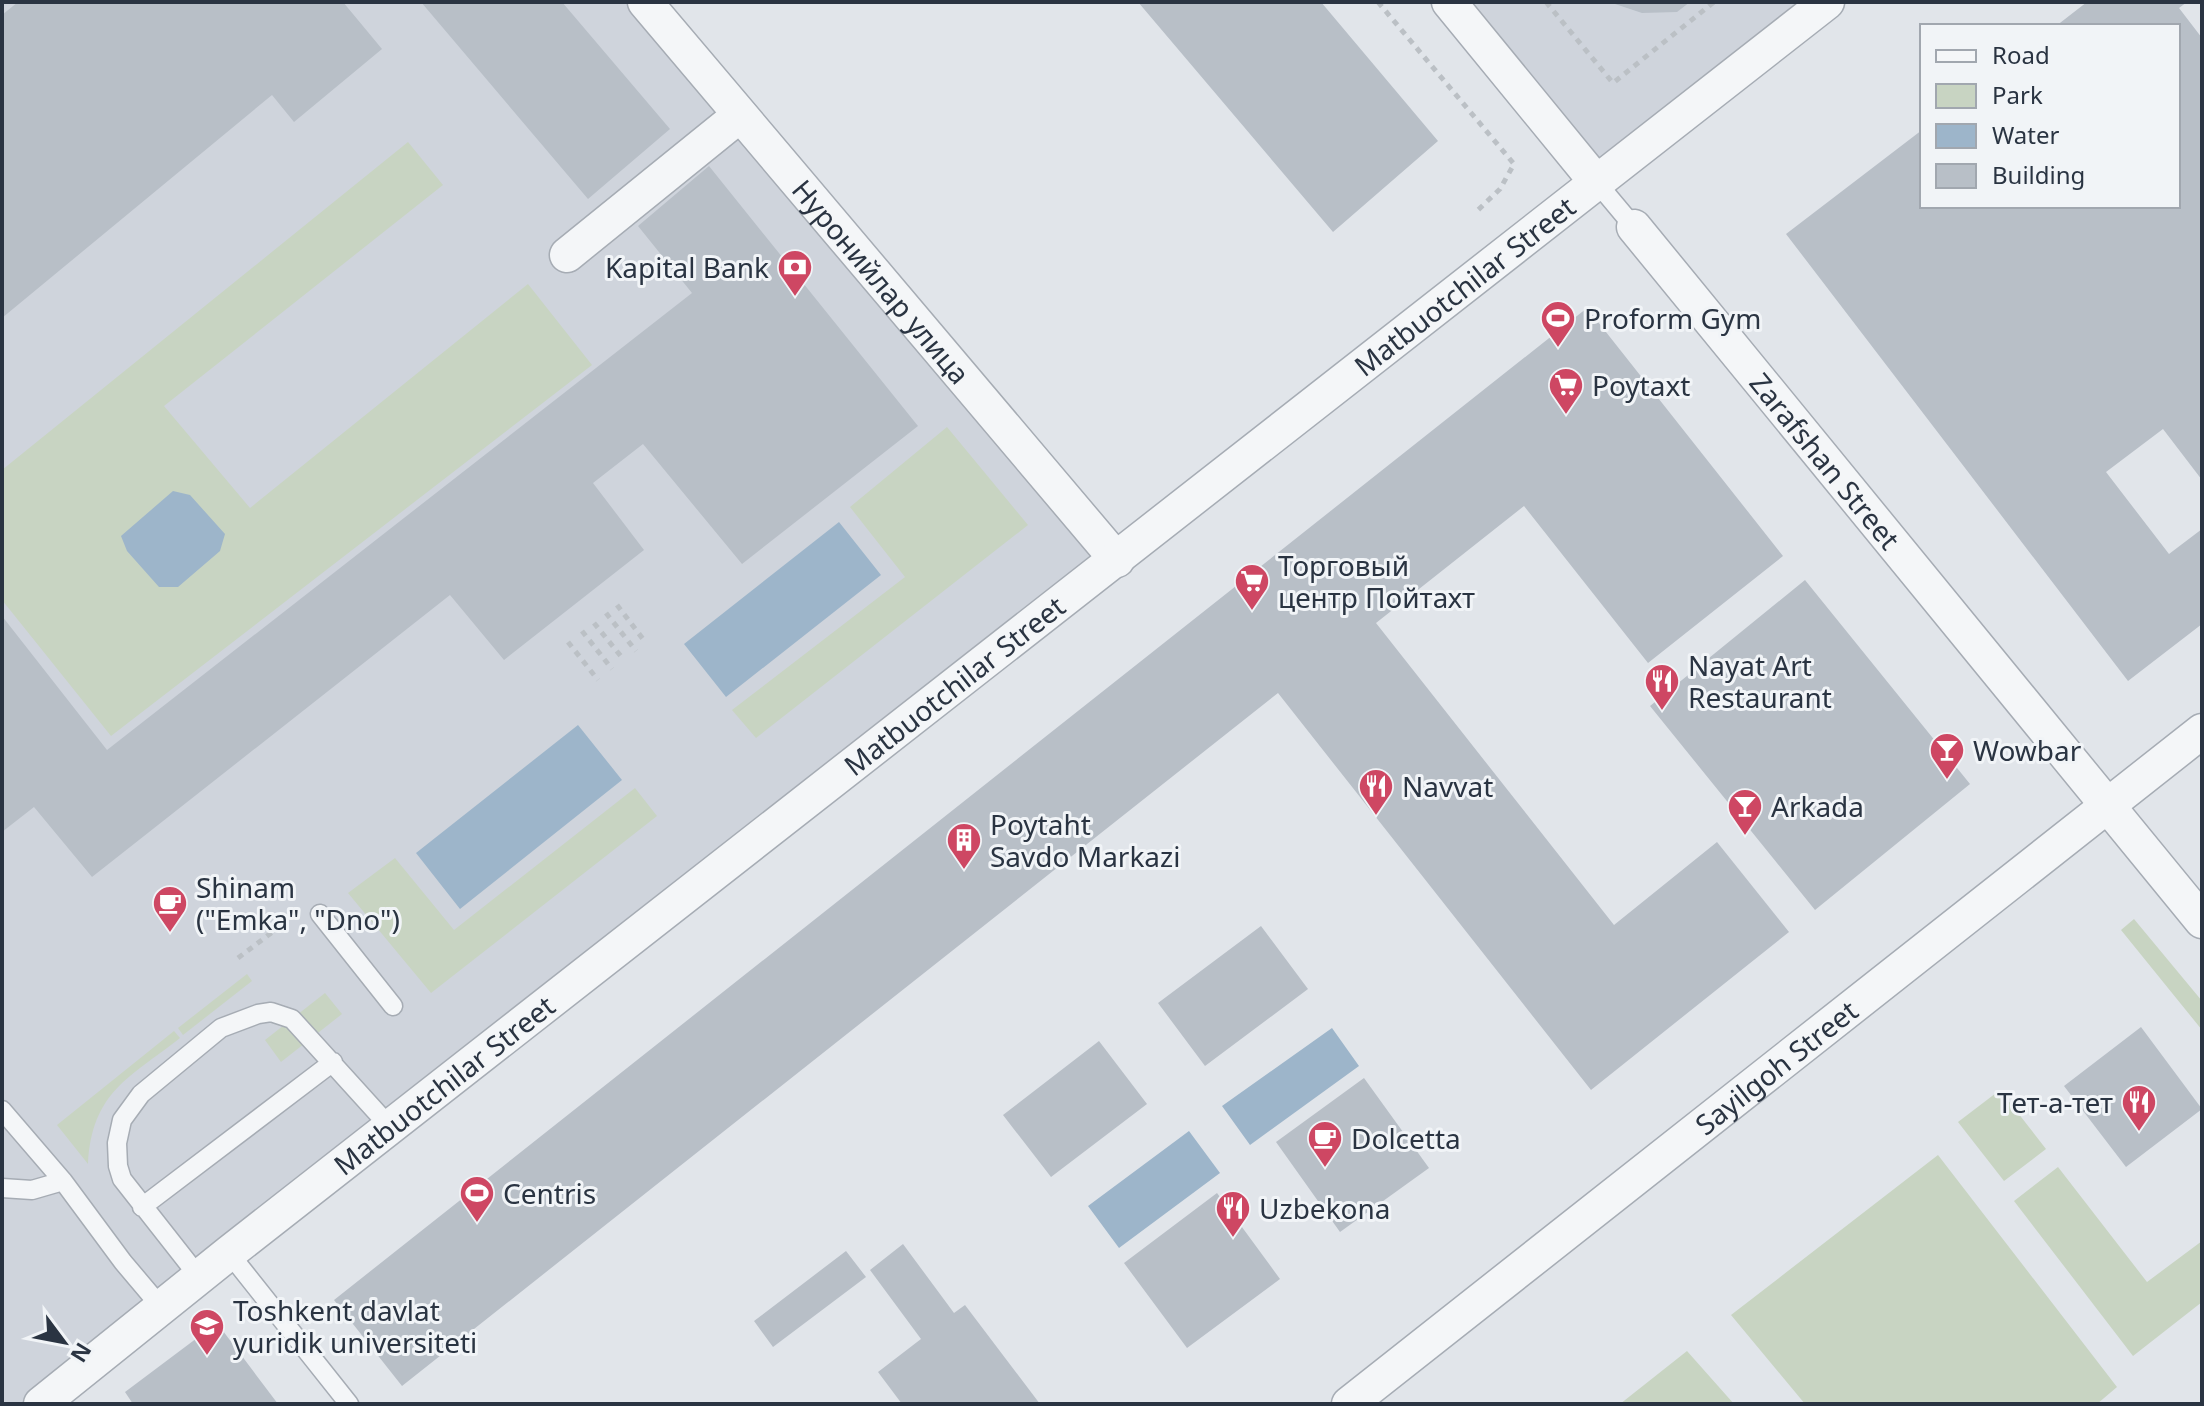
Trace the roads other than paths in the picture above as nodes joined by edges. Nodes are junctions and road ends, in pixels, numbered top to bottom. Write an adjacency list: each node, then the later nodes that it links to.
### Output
1 (645, 2): 4 (street, Нуронийлар улица)
2 (1449, 2): 5 (street, Zarafshan Street)
3 (1827, 2): 5 (street, Matbuotchilar Street)
4 (740, 115): 7 (street); 8 (street, Нуронийлар улица)
5 (1598, 184): 6 (lane, Zarafshan Street); 8 (street, Matbuotchilar Street)
6 (1634, 227): 10 (street, Zarafshan Street)
7 (567, 255)
8 (1117, 560): 16 (street, Matbuotchilar Street)
9 (2202, 731): 10 (street, Sayilgoh Street)
10 (2108, 805): 12 (street, Zarafshan Street); 27 (street, Sayilgoh Street)
11 (320, 914): 13 (lane)
12 (2202, 921)
13 (393, 1006)
14 (333, 1062): 16 (lane); 19 (lane); 19 (lane)
15 (2, 1110): 17 (lane)
16 (390, 1127): 20 (street, Matbuotchilar Street)
17 (63, 1181): 18 (lane); 22 (lane)
18 (2, 1188)
19 (142, 1207): 21 (lane)
20 (229, 1253): 21 (street, Matbuotchilar Street); 26 (lane)
21 (199, 1277): 22 (street, Matbuotchilar Street)
22 (161, 1307): 23 (street, Matbuotchilar Street)
23 (83, 1370): 24 (street, Matbuotchilar Street); 25 (street)
24 (41, 1404)
25 (80, 1404)
26 (349, 1404)
27 (1349, 1404)

